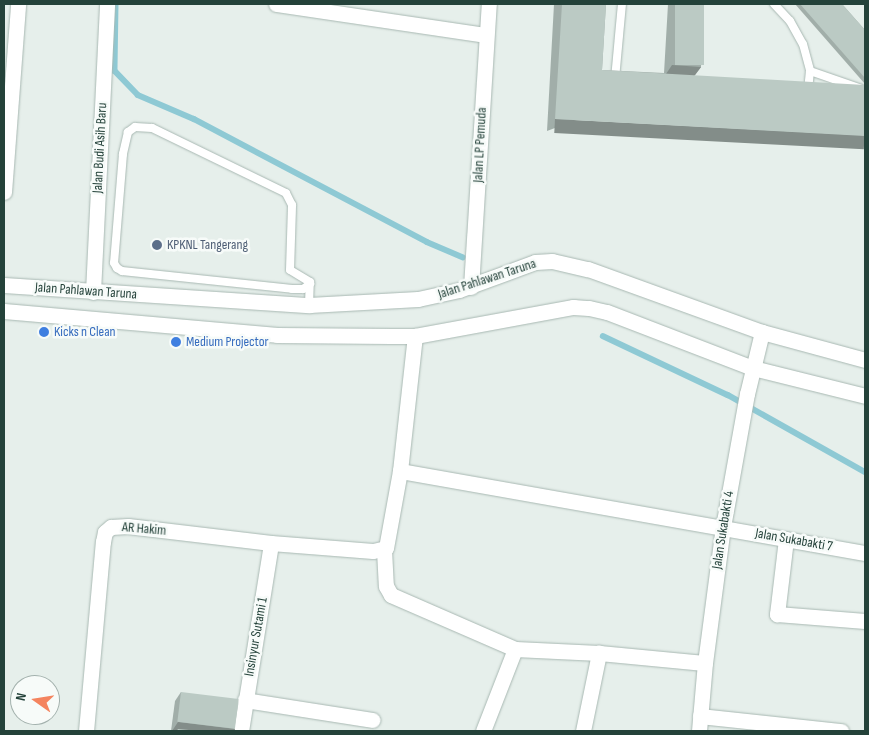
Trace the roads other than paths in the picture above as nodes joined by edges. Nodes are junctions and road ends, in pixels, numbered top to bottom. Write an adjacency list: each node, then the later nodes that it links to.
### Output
1 (18, 4): 12 (street)
2 (107, 4): 16 (street, Jalan Budi Asih Baru)
3 (276, 4): 7 (street)
4 (489, 4): 7 (street, Jalan LP Pemuda)
5 (622, 4): 9 (lane)
6 (774, 4): 8 (lane)
7 (486, 34): 15 (street, Jalan LP Pemuda)
8 (810, 71): 10 (lane); 11 (lane)
9 (615, 79)
10 (865, 90)
11 (808, 92)
12 (4, 192)
13 (4, 284): 16 (street, Jalan Pahlawan Taruna)
14 (310, 284): 14 (lane); 17 (lane)
15 (478, 284): 17 (street, Jalan Pahlawan Taruna); 19 (street, Jalan Pahlawan Taruna)
16 (93, 292): 17 (street, Jalan Pahlawan Taruna)
17 (309, 305)
18 (4, 311): 20 (street, Jalan Pahlawan Taruna)
19 (762, 332): 21 (street, Jalan Pahlawan Taruna); 22 (street, Jalan Sukabakti 4)
20 (415, 336): 22 (street, Jalan Pahlawan Taruna); 24 (street)
21 (865, 360)
22 (752, 368): 23 (street, Jalan Pahlawan Taruna); 25 (street, Jalan Sukabakti 4)
23 (865, 396)
24 (400, 471): 25 (street, Jalan Sukabakti 7); 28 (street)
25 (723, 527): 26 (street, Jalan Sukabakti 7); 33 (street, Jalan Sukabakti 4)
26 (786, 539): 29 (street, Jalan Sukabakti 7); 30 (street)
27 (270, 543): 28 (street, AR Hakim); 34 (street, Insinyur Sutami 1); 38 (street, AR Hakim)
28 (384, 550): 31 (street)
29 (865, 553)
30 (865, 621)
31 (515, 649): 32 (street); 40 (street)
32 (599, 653): 33 (street); 41 (street)
33 (705, 663): 35 (street, Jalan Sukabakti 4)
34 (245, 700): 37 (street); 39 (street, Insinyur Sutami 1)
35 (700, 716): 42 (street, Jalan Sukabakti 4); 43 (street)
36 (372, 720): 37 (street)
37 (348, 724)
38 (86, 731)
39 (241, 731)
40 (483, 731)
41 (583, 731)
42 (699, 731)
43 (841, 731)

